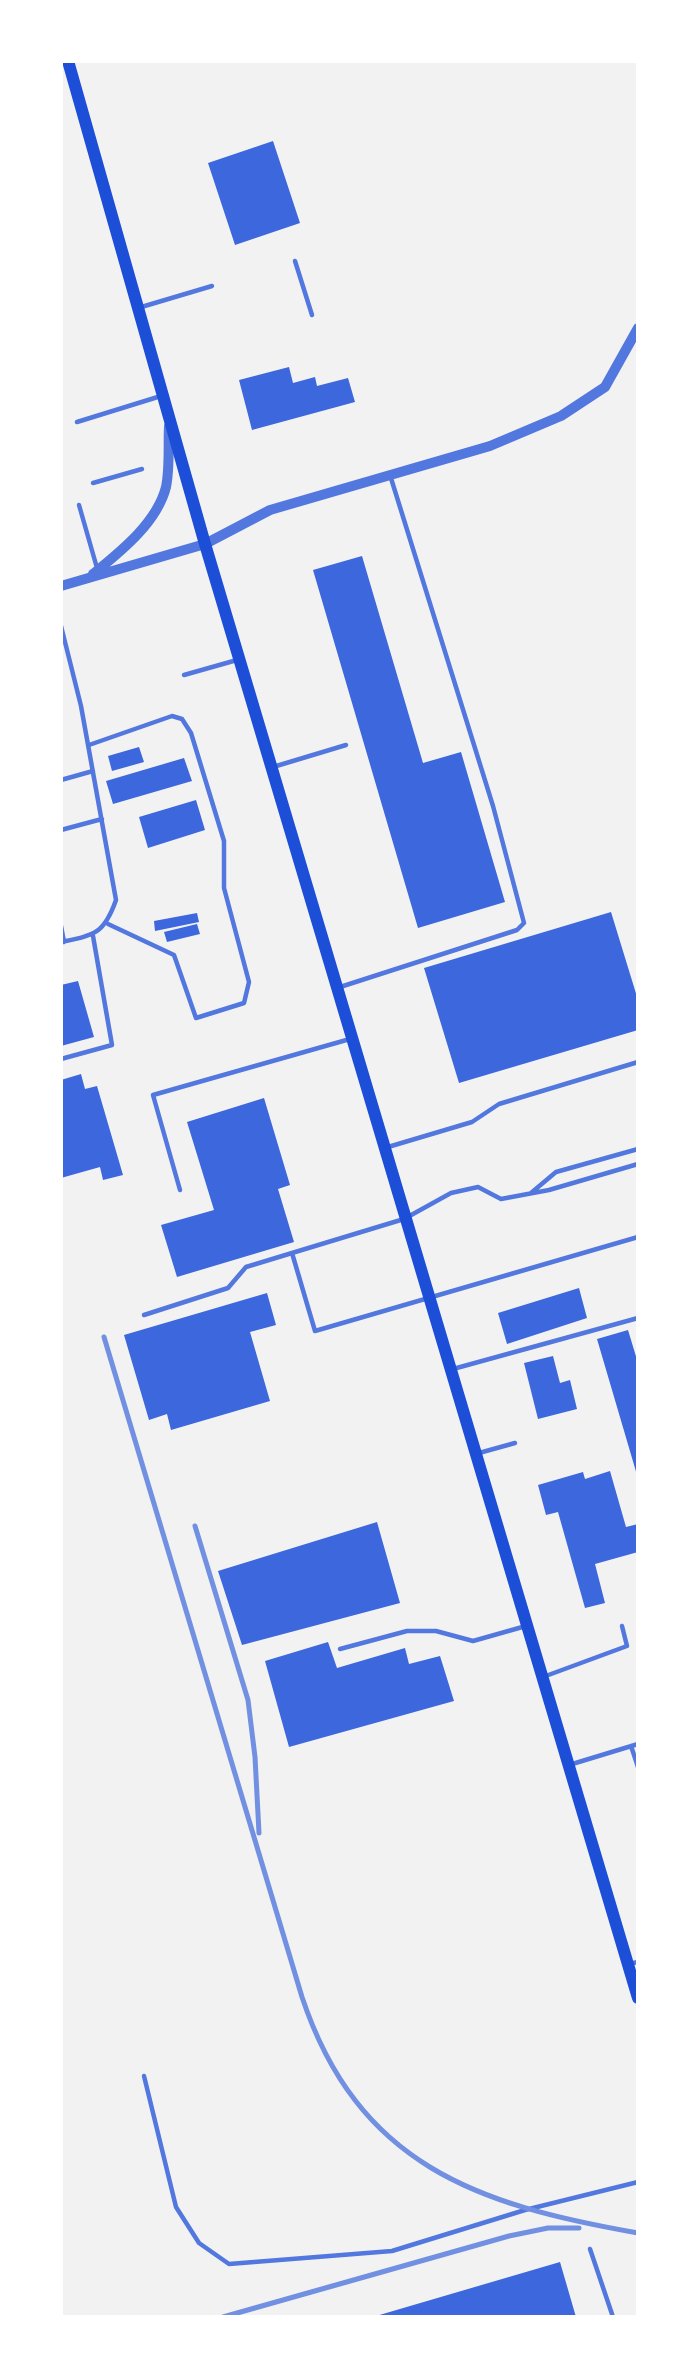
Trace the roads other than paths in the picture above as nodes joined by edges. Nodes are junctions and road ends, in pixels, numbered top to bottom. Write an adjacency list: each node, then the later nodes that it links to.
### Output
1 (68, 61): 4 (main road)
2 (295, 261): 5 (lane)
3 (212, 286): 4 (lane)
4 (137, 308): 7 (main road)
5 (312, 315)
6 (638, 328): 11 (street)
7 (162, 396): 8 (lane); 9 (main road)
8 (77, 422)
9 (170, 423): 14 (main road); 15 (street)
10 (142, 469): 12 (lane)
11 (390, 474): 14 (street); 32 (lane)
12 (93, 483)
13 (79, 505): 15 (lane)
14 (205, 544): 16 (street); 19 (main road)
15 (97, 570): 16 (street)
16 (88, 578): 17 (street)
17 (61, 586)
18 (61, 626): 21 (lane)
19 (239, 660): 20 (lane); 23 (main road)
20 (184, 676)
21 (89, 745): 24 (lane); 28 (lane)
22 (346, 745): 23 (lane)
23 (271, 767): 32 (main road)
24 (93, 771): 25 (lane); 26 (lane)
25 (61, 780)
26 (102, 819): 27 (lane); 28 (lane)
27 (61, 830)
28 (108, 924): 30 (lane)
29 (61, 926): 31 (lane)
30 (93, 936): 31 (lane); 34 (lane)
31 (63, 942)
32 (336, 989): 33 (main road)
33 (351, 1039): 36 (main road); 39 (lane)
34 (61, 1059)
35 (638, 1062): 36 (lane)
36 (384, 1148): 41 (main road)
37 (638, 1149): 40 (lane)
38 (638, 1164): 40 (lane)
39 (180, 1190)
40 (530, 1194): 41 (lane)
41 (404, 1219): 43 (lane); 44 (main road)
42 (638, 1237): 44 (lane)
43 (292, 1253): 44 (lane); 45 (lane)
44 (428, 1298): 47 (main road)
45 (144, 1315)
46 (638, 1318): 47 (lane)
47 (450, 1370): 49 (main road)
48 (515, 1443): 49 (lane)
49 (475, 1455): 50 (main road)
50 (526, 1626): 52 (lane); 53 (main road)
51 (622, 1626): 53 (lane)
52 (340, 1649)
53 (542, 1677): 56 (main road)
54 (638, 1744): 55 (lane)
55 (631, 1746): 56 (lane); 57 (lane)
56 (568, 1765): 58 (main road)
57 (638, 1767)
58 (633, 1963): 59 (main road)
59 (638, 1998)
60 (144, 2076): 61 (lane)
61 (638, 2182)
62 (590, 2249): 63 (lane)
63 (613, 2317)

